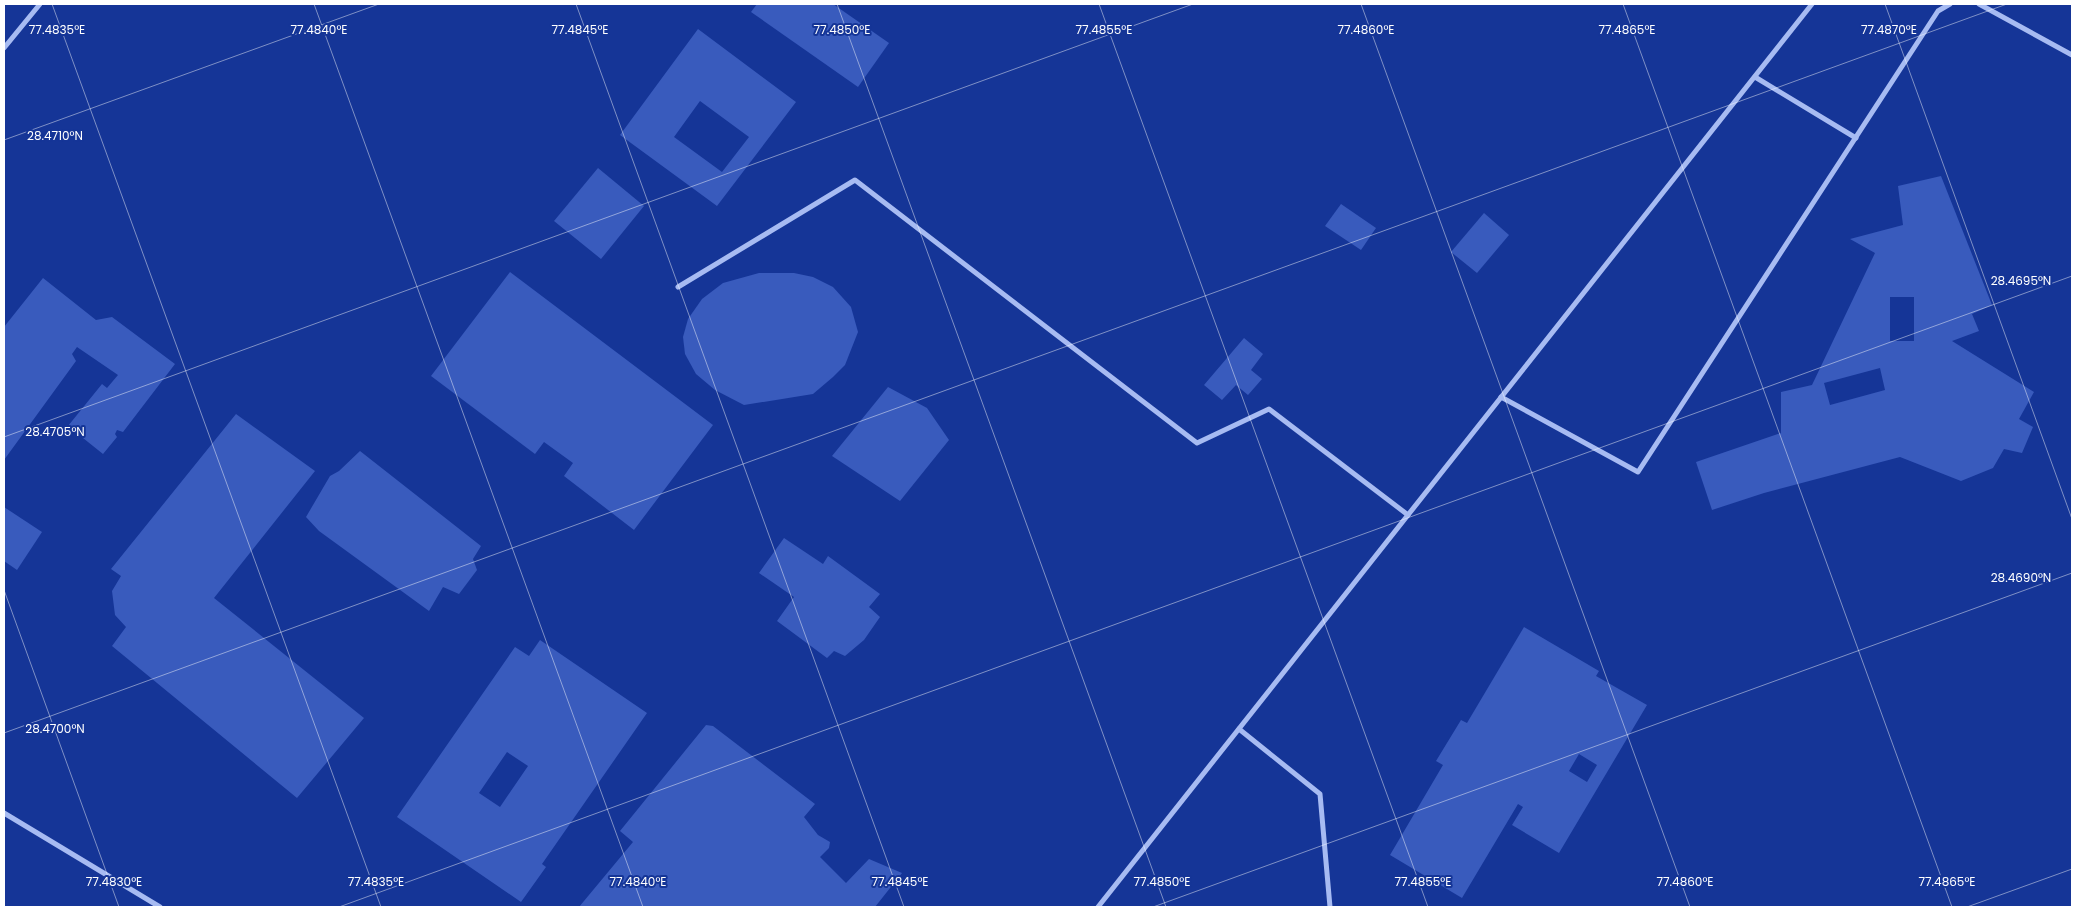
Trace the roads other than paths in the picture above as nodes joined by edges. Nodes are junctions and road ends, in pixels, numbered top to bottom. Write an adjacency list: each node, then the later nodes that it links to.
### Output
1 (40, 4): 5 (street)
2 (1812, 4): 7 (street)
3 (1950, 4): 8 (street)
4 (1979, 4): 6 (street)
5 (4, 48)
6 (2072, 55)
7 (1754, 77): 8 (street); 10 (street)
8 (1856, 138): 10 (street)
9 (678, 287): 11 (street)
10 (1502, 397): 11 (street)
11 (1408, 515): 12 (street)
12 (1240, 729): 15 (street); 16 (street)
13 (4, 813): 14 (street)
14 (160, 907)
15 (1098, 907)
16 (1330, 907)

